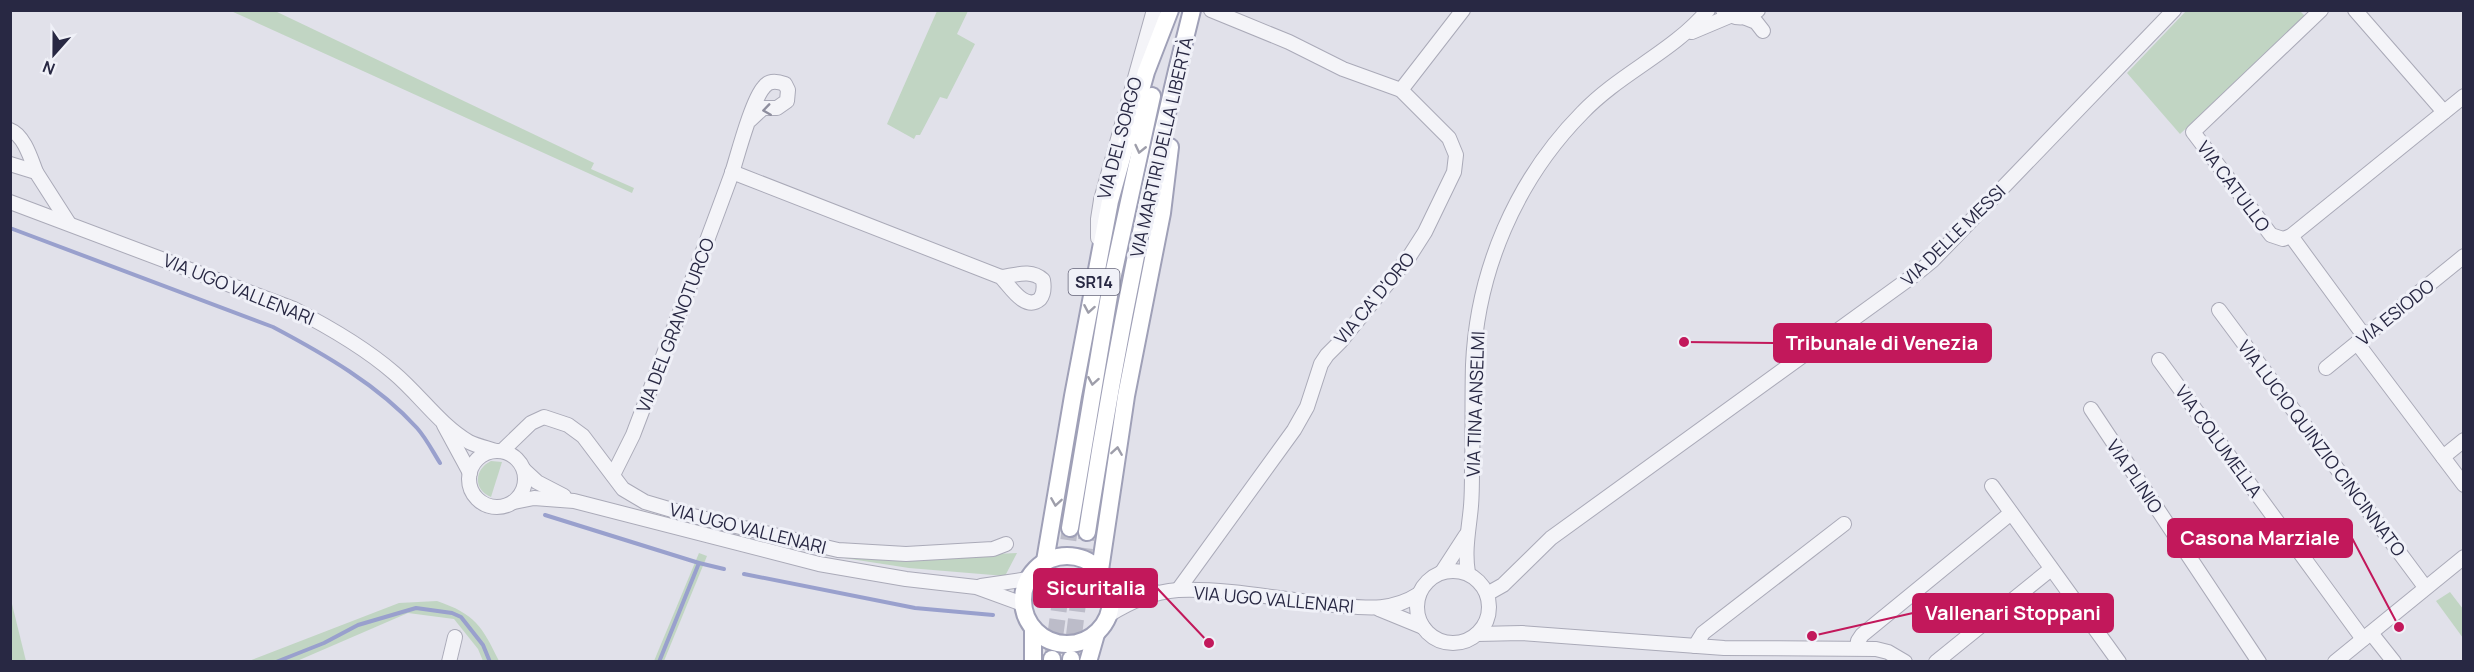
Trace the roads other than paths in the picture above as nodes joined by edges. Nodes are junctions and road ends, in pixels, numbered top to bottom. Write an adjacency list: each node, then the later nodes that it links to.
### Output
1 (1172, 10): 26 (main road, SR14); 48 (main road, VIA MARTIRI DELLA LIBERTÀ / SR14, one-way to 48)
2 (1192, 10): 14 (main road, VIA MARTIRI DELLA LIBERTÀ / SR14)
3 (1211, 10): 15 (street)
4 (1463, 10): 15 (street)
5 (1708, 10): 13 (street)
6 (1763, 10): 12 (street)
7 (2174, 10): 61 (street, VIA DELLE MESSI)
8 (2321, 10): 25 (street, VIA CATULLO)
9 (2355, 10): 17 (street)
10 (1726, 13): 12 (street); 13 (street)
11 (1151, 14): 26 (street, VIA DEL SORGO)
12 (1752, 14)
13 (1687, 33): 50 (street, VIA TINA ANSELMI)
14 (1180, 57): 49 (main road, VIA MARTIRI DELLA LIBERTÀ / SR14); 55 (main road, SR14, one-way to 14)
15 (1401, 90): 62 (street, VIA CA' D'ORO)
16 (2463, 96): 17 (street, VIA CATULLO)
17 (2444, 112): 25 (street, VIA CATULLO)
18 (750, 120): 22 (street, VIA DEL GRANOTURCO)
19 (10, 130): 21 (street)
20 (10, 164): 21 (street)
21 (36, 172): 24 (street)
22 (732, 172): 28 (street); 41 (street, VIA DEL GRANOTURCO)
23 (10, 202): 24 (street, VIA UGO VALLENARI)
24 (68, 222): 34 (street, VIA UGO VALLENARI)
25 (2291, 236): 30 (street)
26 (1099, 256): 53 (main road, SR14, one-way to 53)
27 (2463, 256): 30 (street, VIA ESIODO)
28 (1001, 277)
29 (2219, 310): 60 (street, VIA LUCIO QUINZIO CINCINNATO)
30 (2361, 340): 32 (street, VIA ESIODO); 38 (street)
31 (2159, 360): 73 (street, VIA COLUMELLA)
32 (2326, 368)
33 (2091, 410): 83 (street, VIA PLINIO)
34 (442, 420): 37 (street, VIA UGO VALLENARI); 40 (street, VIA UGO VALLENARI)
35 (527, 426): 37 (street); 39 (street); 41 (street, VIA UGO VALLENARI)
36 (2463, 440): 38 (street)
37 (499, 451): 39 (street, VIA UGO VALLENARI); 40 (street)
38 (2443, 457): 42 (street)
39 (522, 467): 44 (street, VIA UGO VALLENARI); 45 (street)
40 (470, 473): 45 (street, VIA UGO VALLENARI)
41 (613, 475): 51 (street, VIA UGO VALLENARI)
42 (2463, 485)
43 (1992, 486): 46 (street)
44 (574, 501): 45 (street, VIA UGO VALLENARI); 59 (street, VIA UGO VALLENARI)
45 (514, 502)
46 (2011, 513): 54 (street); 76 (street)
47 (1844, 524): 75 (street)
48 (1070, 528)
49 (1087, 532)
50 (1467, 533): 56 (street, VIA TINA ANSELMI); 57 (street, VIA TINA ANSELMI)
51 (1006, 544)
52 (2463, 556): 60 (street)
53 (1046, 561): 55 (main road); 58 (main road)
54 (2051, 569): 81 (street); 82 (street)
55 (1102, 572): 62 (street, VIA UGO VALLENARI); 67 (main road)
56 (1442, 572): 57 (street); 63 (street)
57 (1468, 573): 61 (street)
58 (1028, 579): 59 (street, VIA UGO VALLENARI); 64 (main road)
59 (976, 587): 64 (street, VIA UGO VALLENARI)
60 (2425, 587): 73 (street)
61 (1485, 589): 66 (street)
62 (1175, 591): 65 (street, VIA UGO VALLENARI); 67 (street)
63 (1419, 594): 65 (street, VIA UGO VALLENARI); 68 (street)
64 (1023, 604): 69 (main road)
65 (1377, 609): 68 (street, VIA UGO VALLENARI)
66 (1489, 613): 70 (street); 72 (street)
67 (1109, 615): 71 (main road)
68 (1423, 627): 72 (street)
69 (1033, 629): 71 (main road); 78 (main road)
70 (1522, 633): 72 (street); 75 (street)
71 (1096, 634): 79 (main road)
72 (1477, 634)
73 (2367, 636): 84 (street); 85 (street, VIA COLUMELLA)
74 (455, 637): 77 (street)
75 (1695, 646): 76 (street)
76 (1857, 648): 80 (street)
77 (449, 662)
78 (1033, 662)
79 (1088, 662)
80 (1905, 662)
81 (1936, 662)
82 (2119, 662)
83 (2259, 662)
84 (2336, 662)
85 (2394, 662)

